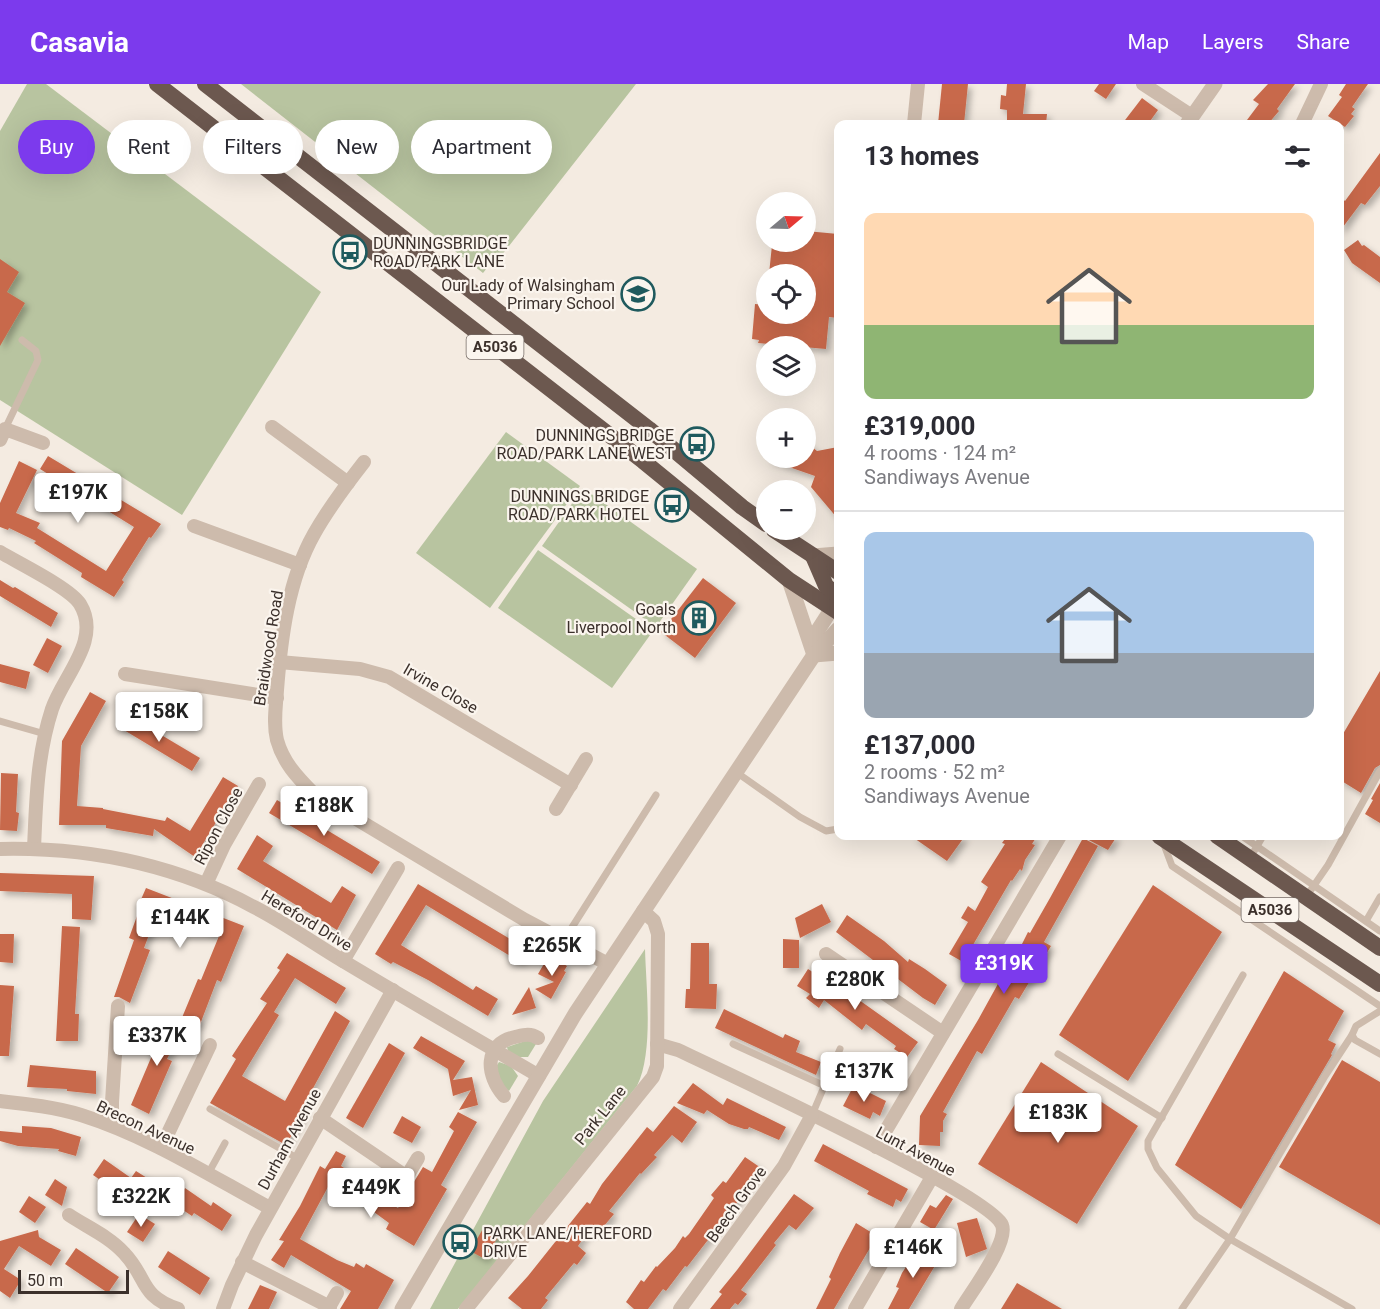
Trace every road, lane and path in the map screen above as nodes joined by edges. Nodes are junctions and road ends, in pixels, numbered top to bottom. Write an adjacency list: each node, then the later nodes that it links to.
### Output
1 (157, 84): 25 (highway, A5036)
2 (205, 84): 17 (highway, A5036)
3 (918, 84): 7 (street)
4 (1143, 84): 8 (street)
5 (1215, 84): 9 (street)
6 (1321, 84): 10 (street)
7 (914, 120)
8 (1188, 120)
9 (1190, 120)
10 (1304, 120)
11 (22, 340): 13 (lane)
12 (272, 427): 16 (street)
13 (3, 434): 14 (street)
14 (43, 443)
15 (364, 462): 16 (street, Braidwood Road)
16 (348, 483): 23 (street, Braidwood Road)
17 (756, 517)
18 (194, 526): 23 (street)
19 (789, 540): 22 (highway)
20 (0, 552): 36 (street)
21 (834, 554): 22 (street)
22 (813, 556): 24 (highway); 26 (highway)
23 (300, 565): 32 (street, Braidwood Road)
24 (834, 569)
25 (789, 580): 27 (highway, A5036); 31 (street)
26 (834, 599)
27 (834, 602)
28 (834, 608): 31 (street)
29 (834, 632): 31 (street)
30 (834, 652): 31 (street)
31 (814, 655): 39 (street)
32 (279, 662): 34 (street, Braidwood Road); 41 (street, Irvine Close)
33 (125, 674): 34 (street)
34 (276, 698): 63 (street, Braidwood Road)
35 (0, 721): 36 (lane)
36 (45, 734): 54 (street)
37 (586, 759): 41 (street)
38 (1380, 771): 45 (lane)
39 (736, 772): 44 (lane); 60 (street)
40 (259, 784): 57 (street, Ripon Close)
41 (571, 785): 43 (street)
42 (656, 795): 63 (lane)
43 (556, 809)
44 (834, 830)
45 (1344, 836)
46 (1058, 840): 74 (street)
47 (1162, 840): 72 (lane)
48 (1166, 840): 69 (highway, A5036)
49 (1226, 840): 55 (highway, A5036)
50 (1245, 840): 55 (lane)
51 (1261, 840): 55 (lane)
52 (1342, 840): 58 (lane)
53 (0, 849): 54 (street, Hereford Drive)
54 (34, 849): 57 (street, Hereford Drive)
55 (1254, 852): 58 (highway, A5036)
56 (398, 868): 66 (street)
57 (206, 884): 66 (street, Hereford Drive)
58 (1310, 891): 61 (lane); 64 (highway, A5036)
59 (1380, 897): 61 (lane)
60 (643, 911): 67 (street); 77 (street, Park Lane)
61 (1366, 921): 62 (lane)
62 (1380, 931)
63 (564, 940): 67 (street, Braidwood Road)
64 (1380, 948)
65 (826, 954): 74 (street)
66 (343, 961): 70 (street, Hereford Drive)
67 (608, 964): 84 (street)
68 (1243, 975): 91 (lane)
69 (1380, 984)
70 (393, 990): 80 (street, Hereford Drive); 90 (street, Durham Avenue)
71 (118, 1006): 92 (street)
72 (1380, 1006)
73 (1380, 1011): 75 (lane)
74 (943, 1034): 94 (street)
75 (1352, 1035): 83 (lane); 104 (lane)
76 (538, 1038): 80 (street)
77 (657, 1044): 89 (street, Lunt Avenue); 111 (street, Park Lane)
78 (733, 1044): 85 (lane)
79 (210, 1045): 95 (street)
80 (494, 1049): 84 (street, Hereford Drive); 86 (street)
81 (840, 1049): 85 (lane)
82 (1058, 1054): 91 (lane)
83 (1380, 1054)
84 (539, 1076): 110 (street)
85 (825, 1086): 89 (lane)
86 (504, 1096)
87 (0, 1101): 92 (street, Brecon Avenue)
88 (210, 1109): 96 (lane)
89 (812, 1115): 94 (street, Lunt Avenue); 112 (street, Beech Grove)
90 (320, 1118): 96 (street, Durham Avenue); 99 (street)
91 (1162, 1118): 104 (lane)
92 (105, 1123): 95 (street, Brecon Avenue)
93 (225, 1143): 98 (lane)
94 (876, 1147): 100 (street, Lunt Avenue)
95 (161, 1149): 98 (street, Brecon Avenue)
96 (297, 1158): 102 (street, Durham Avenue)
97 (418, 1158): 99 (street)
98 (208, 1174): 102 (street, Brecon Avenue)
99 (407, 1177): 101 (street)
100 (932, 1177): 113 (street); 114 (street, Lunt Avenue)
101 (399, 1191)
102 (270, 1208): 105 (street, Durham Avenue)
103 (69, 1215): 108 (street)
104 (1230, 1239): 115 (lane); 116 (lane)
105 (242, 1262): 107 (street); 109 (street, Durham Avenue)
106 (337, 1293): 107 (street)
107 (329, 1308)
108 (178, 1309)
109 (223, 1309)
110 (402, 1309)
111 (466, 1309)
112 (680, 1309)
113 (855, 1309)
114 (961, 1309)
115 (1182, 1309)
116 (1352, 1309)

